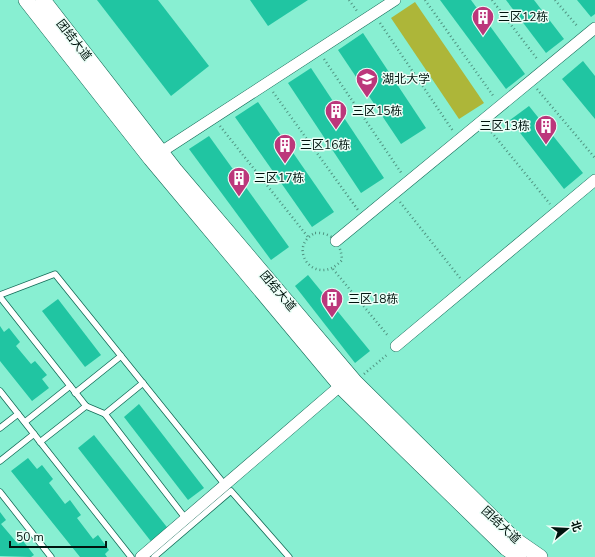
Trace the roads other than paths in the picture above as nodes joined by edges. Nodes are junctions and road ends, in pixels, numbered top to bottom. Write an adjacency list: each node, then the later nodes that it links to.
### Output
1 (26, 0): 13 (main road, 团结大道)
2 (43, 0): 5 (main road, 团结大道)
3 (394, 0): 5 (street)
4 (595, 28): 7 (street)
5 (161, 152): 33 (main road, 团结大道)
6 (595, 180): 9 (street)
7 (336, 241)
8 (0, 296): 10 (lane); 12 (lane)
9 (396, 346)
10 (121, 356): 11 (lane); 15 (lane)
11 (143, 383): 18 (lane); 24 (lane)
12 (70, 386): 15 (lane); 19 (lane)
13 (340, 386): 24 (street); 32 (main road, 团结大道)
14 (0, 391): 17 (lane)
15 (75, 392): 16 (lane)
16 (86, 406): 18 (lane); 22 (lane)
17 (18, 414): 19 (lane); 20 (lane)
18 (104, 414): 26 (lane)
19 (25, 422): 21 (lane)
20 (0, 428)
21 (34, 434): 22 (lane); 23 (lane)
22 (40, 442): 28 (lane)
23 (0, 461)
24 (225, 485): 26 (street)
25 (0, 492): 27 (lane)
26 (186, 519): 29 (street)
27 (51, 557)
28 (131, 557)
29 (141, 557)
30 (154, 557): 31 (lane)
31 (289, 557)
32 (519, 557)
33 (540, 557)

